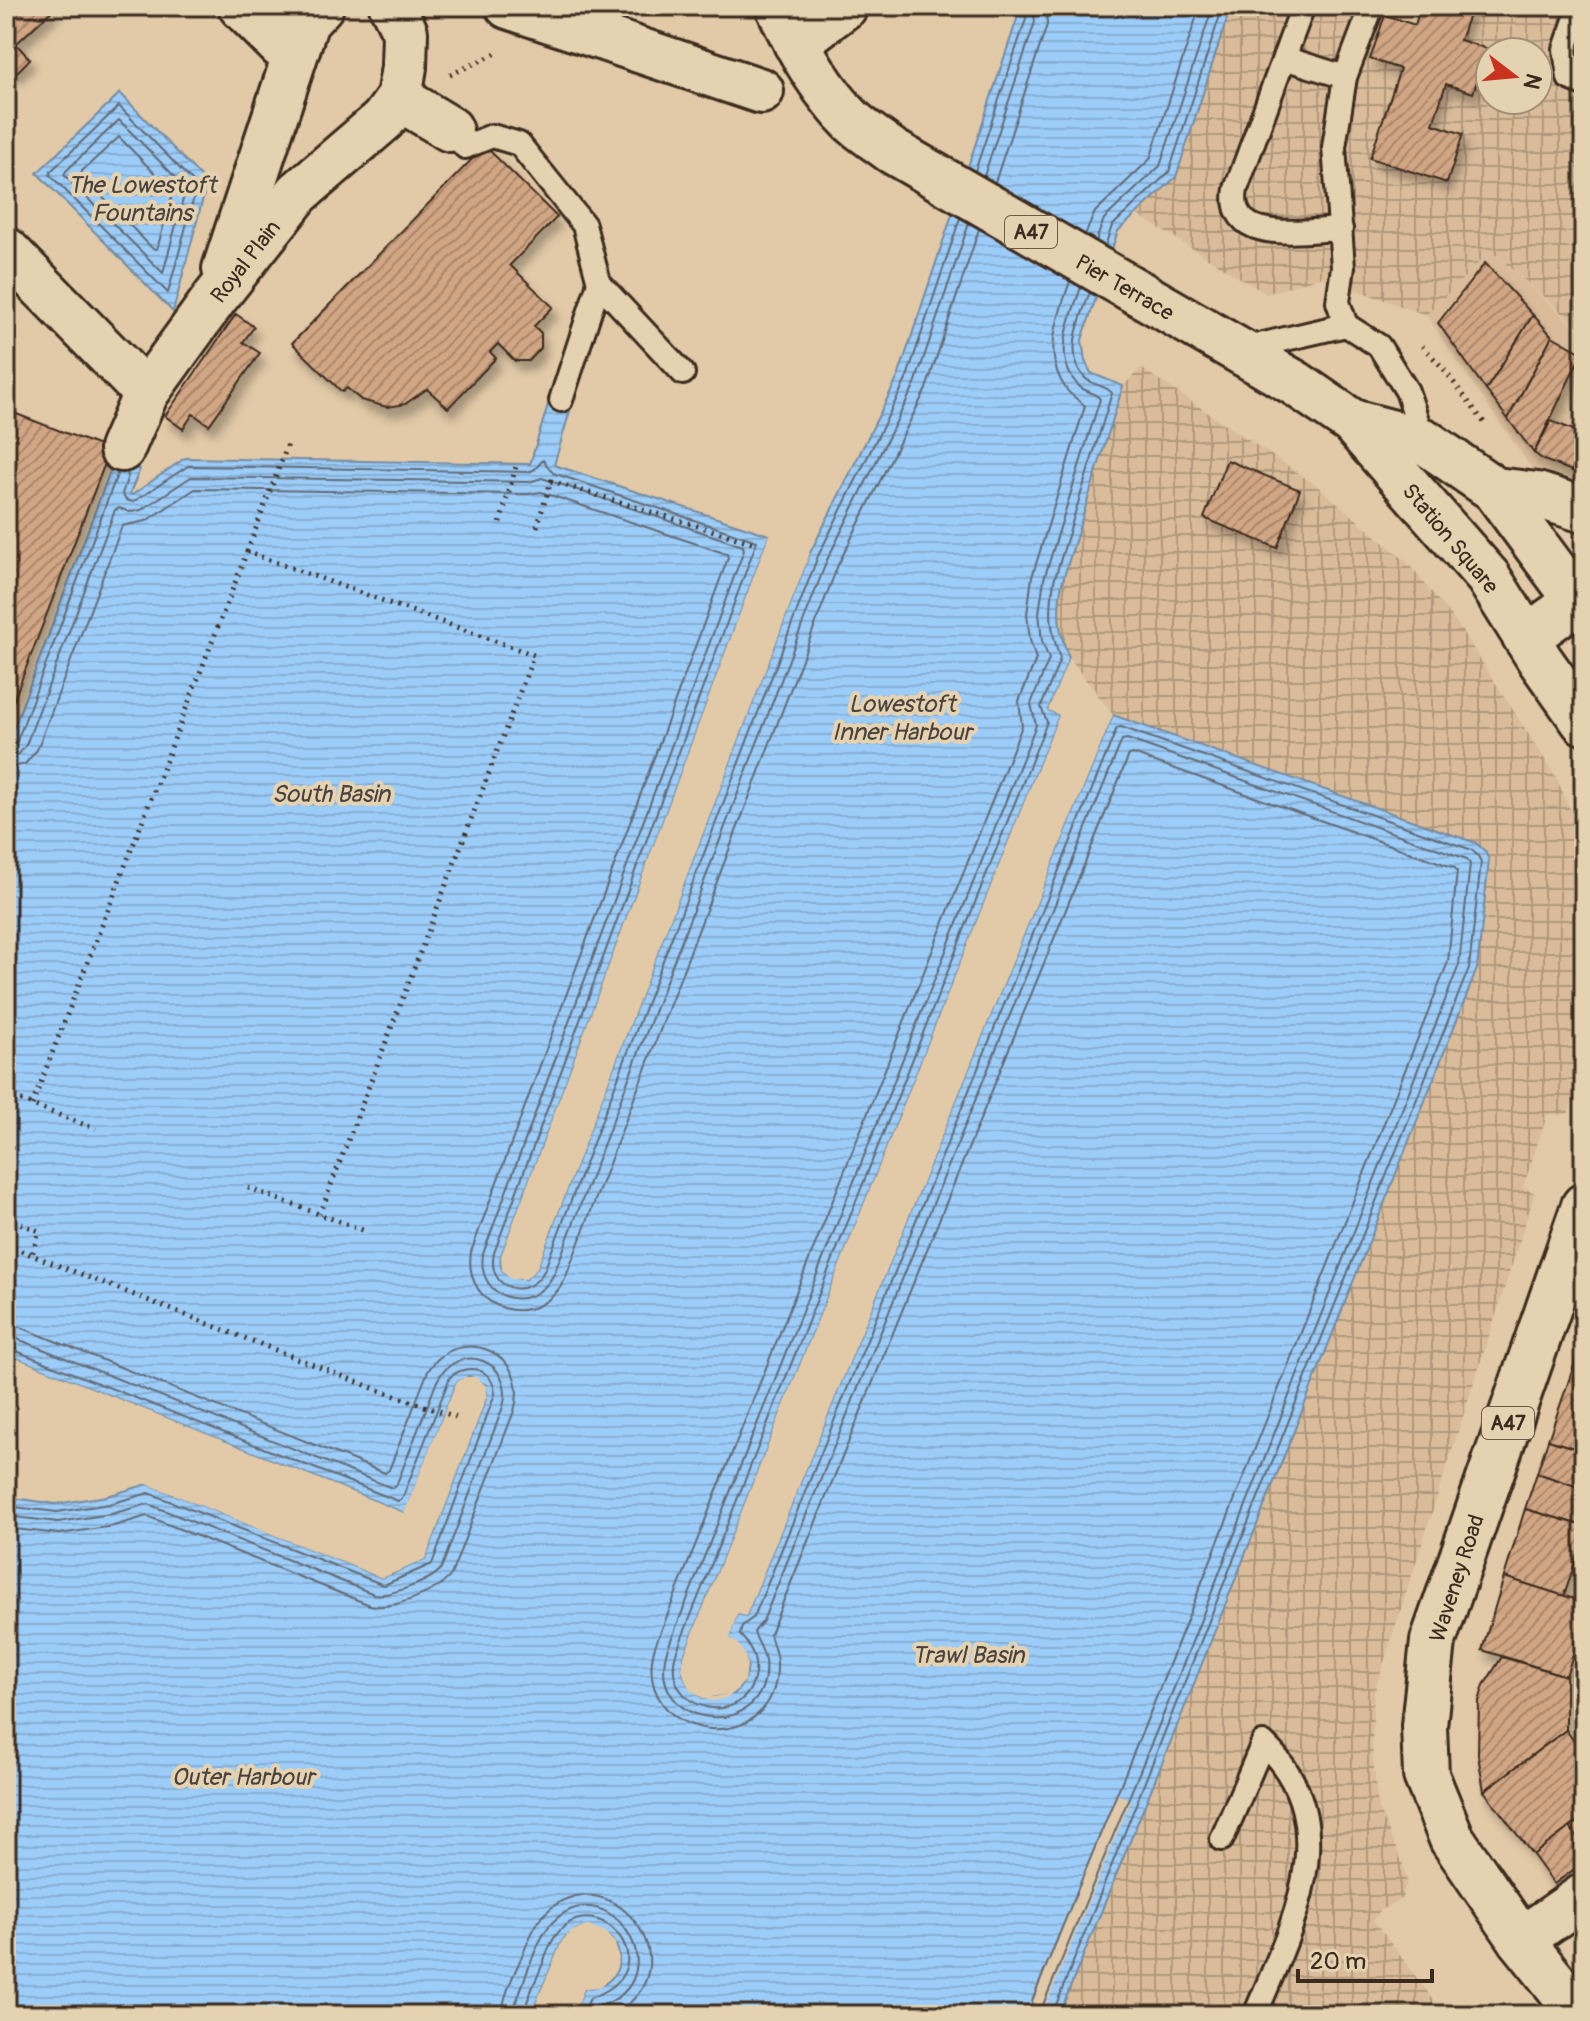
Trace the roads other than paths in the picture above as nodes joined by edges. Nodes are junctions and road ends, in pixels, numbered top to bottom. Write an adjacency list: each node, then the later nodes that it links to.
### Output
1 (241, 6): 8 (main road)
2 (392, 6): 14 (main road)
3 (508, 6): 13 (main road)
4 (845, 6): 9 (main road)
5 (1303, 6): 10 (lane)
6 (1372, 6): 11 (lane)
7 (1580, 6): 12 (lane)
8 (314, 14): 19 (main road)
9 (787, 25): 21 (main road, Pier Terrace / A47)
10 (1284, 58): 11 (lane); 16 (lane)
11 (1345, 77): 16 (lane)
12 (1584, 84)
13 (761, 91)
14 (399, 98): 15 (main road); 19 (main road, Royal Plain)
15 (450, 129): 18 (lane)
16 (1341, 229): 20 (lane)
17 (6, 250): 23 (main road)
18 (599, 283): 22 (lane); 24 (lane)
19 (215, 298): 23 (main road, Royal Plain)
20 (1346, 325): 21 (lane); 26 (lane)
21 (1237, 351): 25 (main road, Pier Terrace / A47)
22 (683, 373)
23 (146, 393): 27 (main road, Royal Plain)
24 (561, 400)
25 (1352, 422): 26 (main road, A47); 31 (main road, Station Square / A47)
26 (1424, 441): 28 (main road, A47)
27 (122, 449)
28 (1495, 490): 29 (main road); 30 (main road, A47)
29 (1584, 510)
30 (1582, 603): 31 (main road)
31 (1526, 638): 32 (main road, Station Square / A47)
32 (1584, 722)
33 (1584, 1206): 36 (main road, Waveney Road / A47)
34 (1222, 1839): 37 (lane)
35 (1584, 1896): 36 (main road)
36 (1521, 1940): 38 (main road, A47)
37 (1255, 2015)
38 (1581, 2015)

